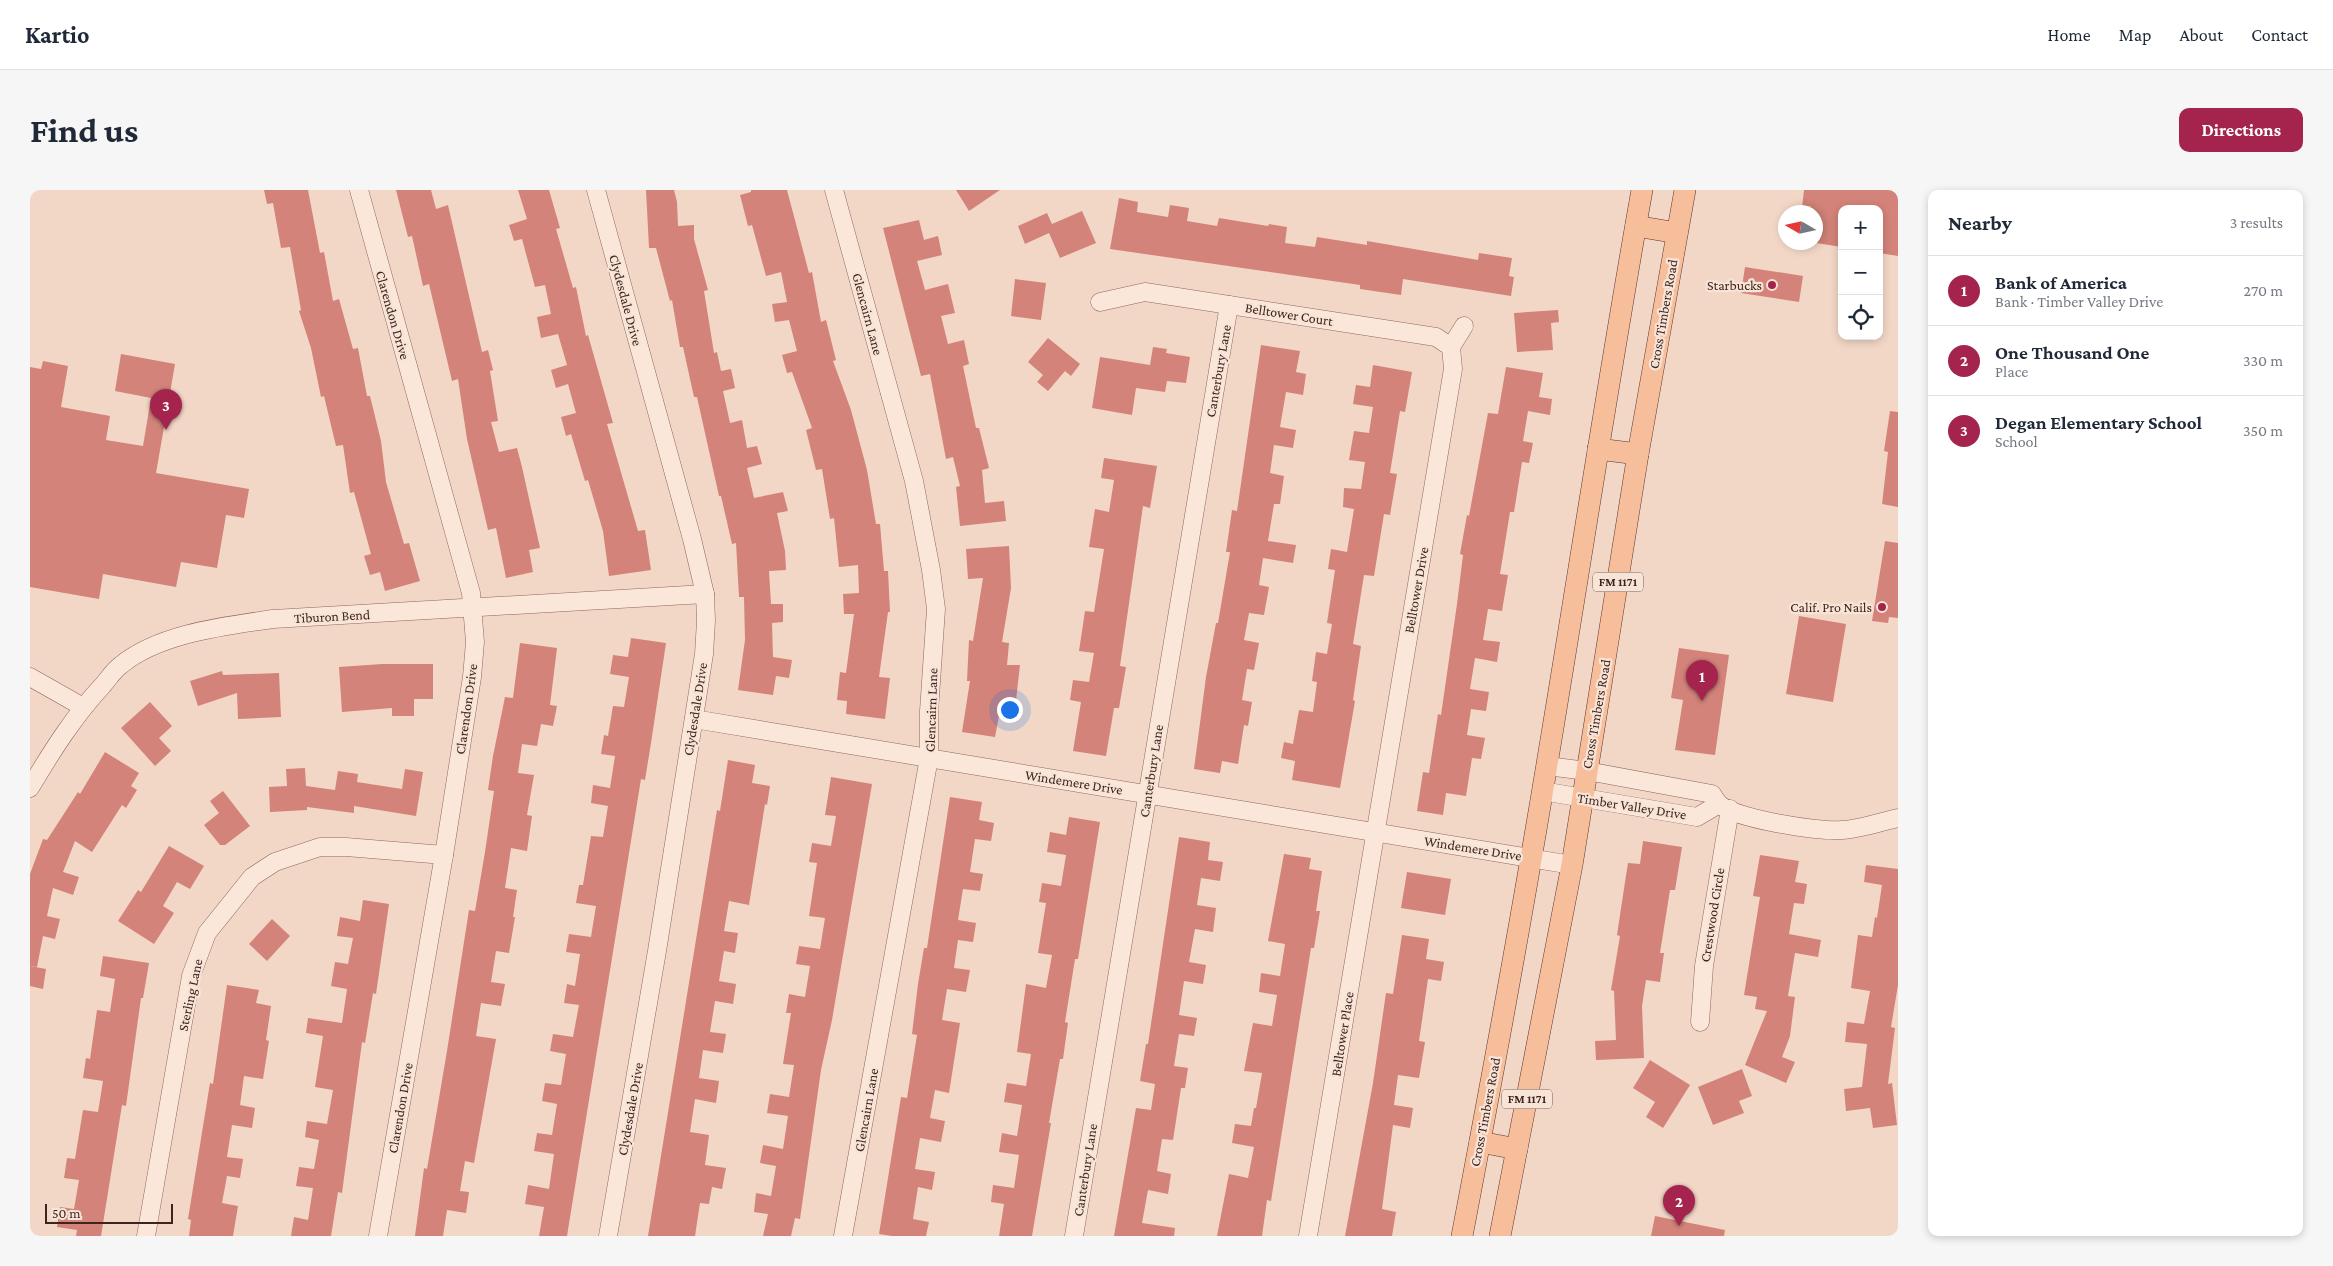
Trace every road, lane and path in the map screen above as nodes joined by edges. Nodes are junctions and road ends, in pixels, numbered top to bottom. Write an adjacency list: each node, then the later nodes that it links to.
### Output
1 (359, 190): 15 (street, Clarendon Drive)
2 (596, 190): 14 (street, Clydesdale Drive)
3 (834, 190): 19 (street, Glencairn Lane)
4 (1642, 190): 6 (main road, Cross Timbers Road / FM 1171)
5 (1685, 190): 7 (main road, Cross Timbers Road / FM 1171)
6 (1636, 226): 7 (main road); 12 (main road, Cross Timbers Road / FM 1171)
7 (1678, 233): 13 (main road, Cross Timbers Road / FM 1171)
8 (1100, 302): 9 (street, Belltower Court)
9 (1229, 305): 11 (street, Belltower Court); 24 (street, Canterbury Lane)
10 (1464, 326): 11 (street)
11 (1451, 348): 28 (street, Belltower Drive)
12 (1598, 449): 13 (main road); 20 (main road, Cross Timbers Road / FM 1171)
13 (1638, 454): 21 (main road, Cross Timbers Road / FM 1171)
14 (705, 594): 15 (street, Tiburon Bend); 18 (street, Clydesdale Drive)
15 (472, 608): 17 (street, Tiburon Bend); 29 (street, Clarendon Drive)
16 (30, 677): 17 (street)
17 (83, 707): 22 (street, Tiburon Bend)
18 (694, 719): 19 (street, Windemere Drive); 37 (street, Clydesdale Drive)
19 (929, 758): 24 (street, Windemere Drive); 38 (street, Glencairn Lane)
20 (1547, 766): 21 (street, Timber Valley Drive); 23 (main road, Cross Timbers Road / FM 1171)
21 (1586, 771): 25 (main road, Cross Timbers Road / FM 1171); 26 (street, Timber Valley Drive)
22 (30, 788)
23 (1542, 791): 25 (street, Timber Valley Drive); 30 (main road, Cross Timbers Road / FM 1171)
24 (1147, 794): 28 (street, Windemere Drive); 39 (street, Canterbury Lane)
25 (1582, 798): 26 (street, Timber Valley Drive); 31 (main road, Cross Timbers Road / FM 1171)
26 (1724, 807): 27 (street, Timber Valley Drive); 32 (street, Crestwood Circle)
27 (1898, 818)
28 (1376, 832): 30 (street, Windemere Drive); 40 (street, Belltower Place)
29 (444, 855): 35 (street, Sterling Lane); 36 (street, Clarendon Drive)
30 (1531, 858): 31 (street, Windemere Drive); 33 (main road, Cross Timbers Road / FM 1171)
31 (1572, 865): 34 (main road, Cross Timbers Road / FM 1171)
32 (1700, 1022)
33 (1480, 1142): 34 (main road); 41 (main road, Cross Timbers Road / FM 1171)
34 (1517, 1149): 42 (main road, Cross Timbers Road / FM 1171)
35 (146, 1236)
36 (378, 1236)
37 (608, 1236)
38 (843, 1236)
39 (1074, 1236)
40 (1308, 1236)
41 (1462, 1236)
42 (1500, 1236)

